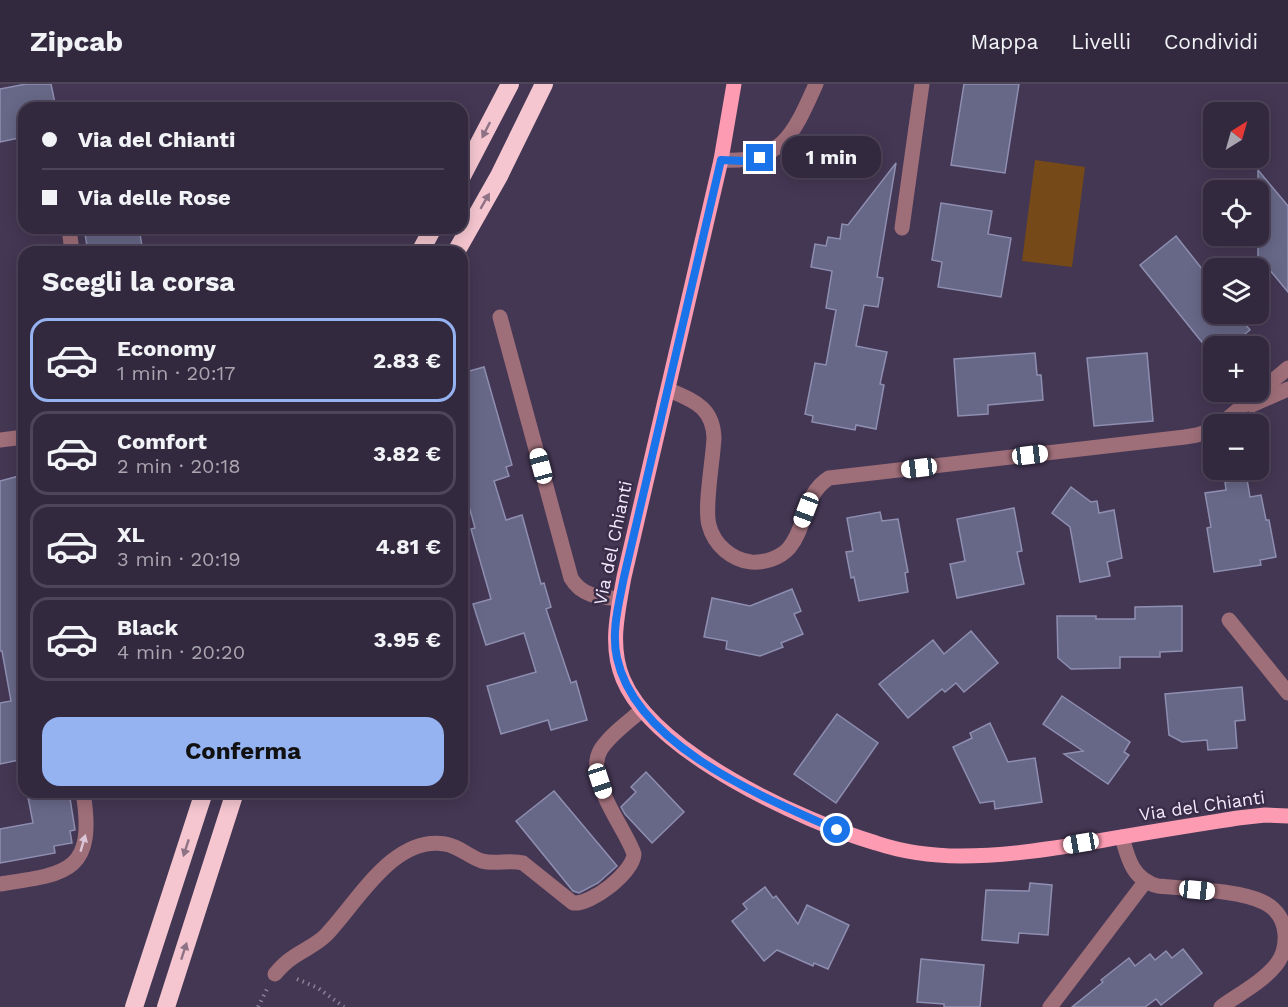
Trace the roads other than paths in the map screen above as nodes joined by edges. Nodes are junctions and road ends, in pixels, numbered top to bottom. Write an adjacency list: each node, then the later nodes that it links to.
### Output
1 (510, 84): 7 (highway, one-way to 7)
2 (544, 84): 9 (highway, one-way to 2)
3 (734, 84): 6 (main road, Via del Chianti)
4 (816, 84): 6 (street)
5 (922, 84): 8 (street)
6 (721, 160): 13 (main road, Via del Chianti)
7 (468, 164)
8 (902, 228)
9 (468, 231)
10 (500, 317): 19 (street)
11 (1288, 368): 14 (street)
12 (1288, 389): 14 (street)
13 (669, 390): 16 (street); 19 (main road, Via del Chianti)
14 (1238, 411): 15 (street)
15 (1234, 414)
16 (1203, 433)
17 (18, 437): 18 (street)
18 (0, 440)
19 (620, 599): 22 (main road, Via del Chianti)
20 (1229, 620): 21 (street)
21 (1288, 693)
22 (642, 710): 27 (main road, Via del Chianti); 30 (street)
23 (84, 798): 29 (street, one-way to 23)
24 (202, 798): 31 (highway, one-way to 31)
25 (233, 798): 32 (highway, one-way to 25)
26 (1288, 816): 27 (main road, Via del Chianti)
27 (1122, 837): 28 (street, Via del Chianti)
28 (1145, 882): 33 (street); 34 (street)
29 (0, 884)
30 (275, 974)
31 (134, 1007)
32 (166, 1007)
33 (1050, 1007)
34 (1221, 1007)

